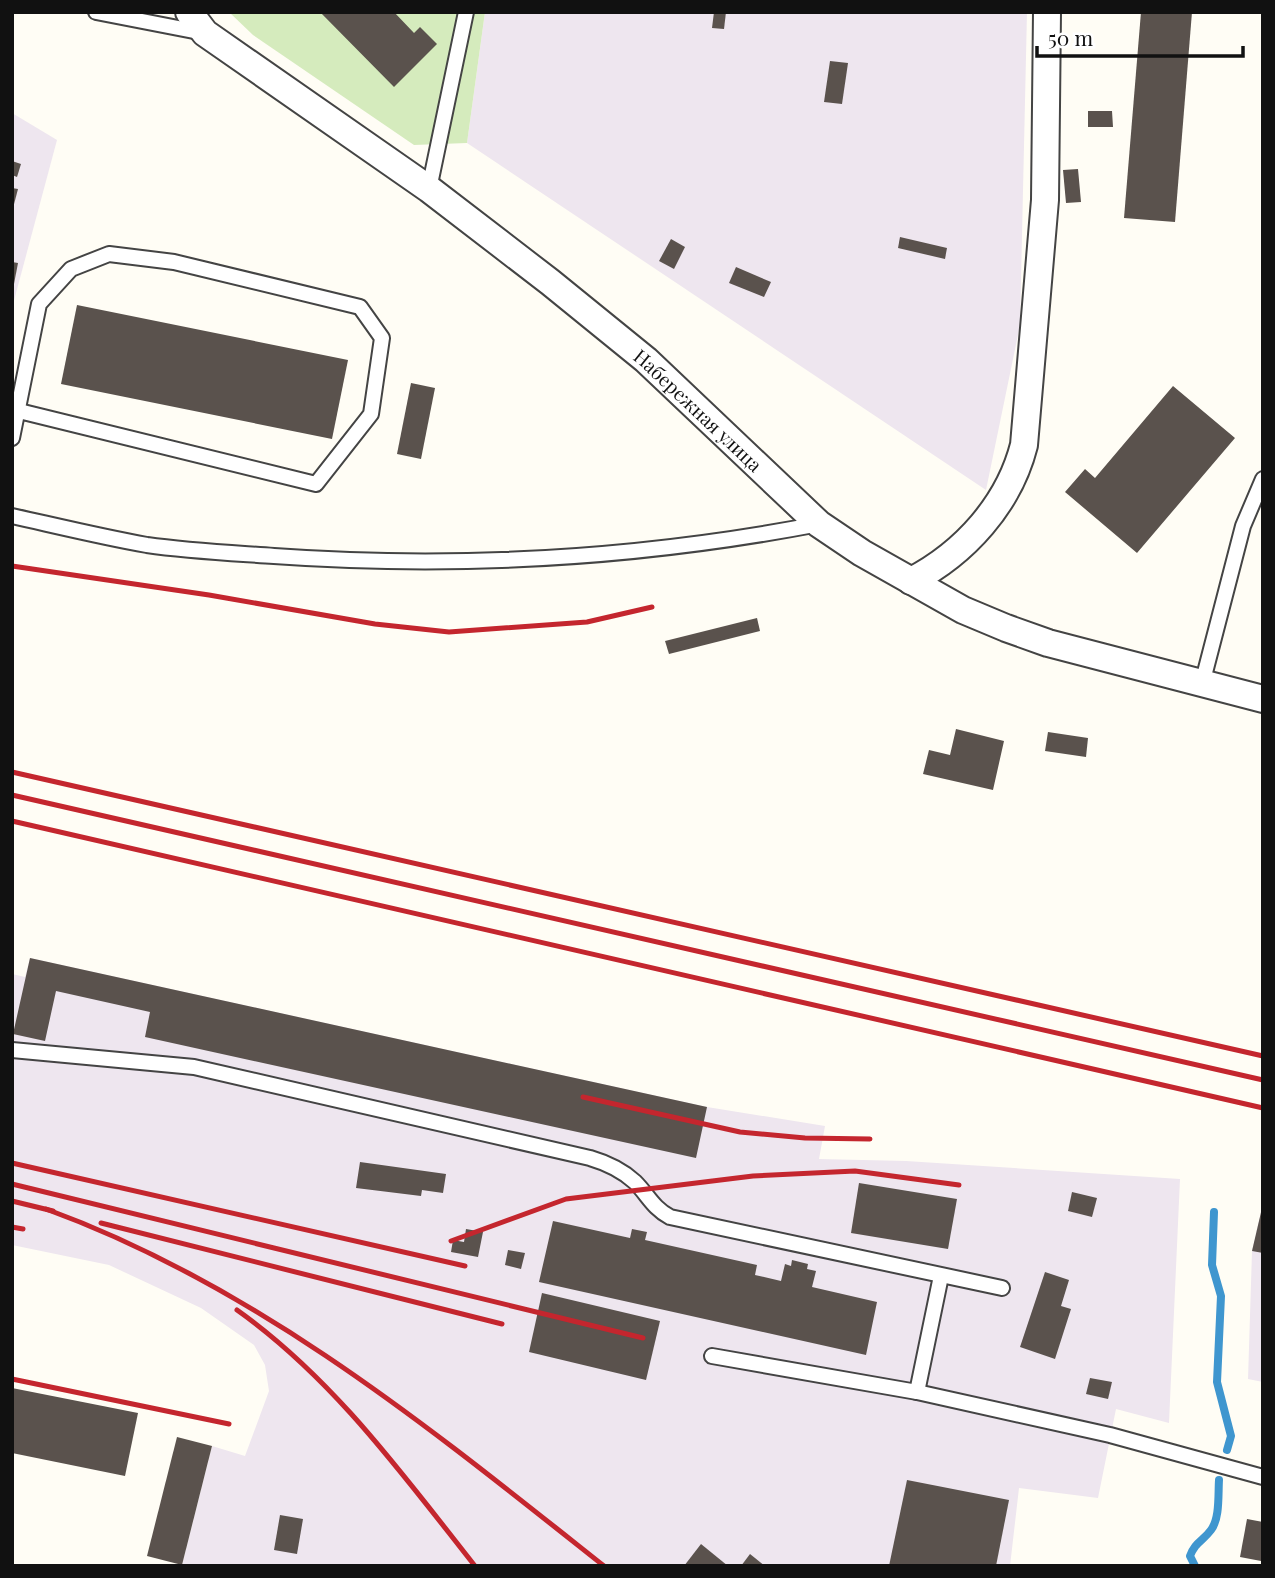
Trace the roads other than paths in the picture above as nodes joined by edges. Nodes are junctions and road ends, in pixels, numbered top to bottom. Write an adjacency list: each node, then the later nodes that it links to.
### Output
1 (96, 12): 5 (lane)
2 (189, 12): 5 (street, Набережная улица)
3 (466, 12): 6 (lane)
4 (1047, 12): 12 (street)
5 (205, 33): 6 (street, Набережная улица)
6 (429, 189): 11 (street, Набережная улица)
7 (19, 411): 7 (lane); 8 (lane)
8 (12, 438)
9 (1263, 479): 13 (lane)
10 (12, 516): 11 (lane)
11 (819, 524): 12 (street, Набережная улица)
12 (911, 580): 13 (street, Набережная улица)
13 (1202, 684): 14 (street, Набережная улица)
14 (1263, 699)
15 (12, 1051): 16 (lane)
16 (942, 1276): 17 (lane); 19 (lane)
17 (1002, 1288)
18 (712, 1356): 19 (lane)
19 (917, 1392): 20 (lane)
20 (1263, 1477)

